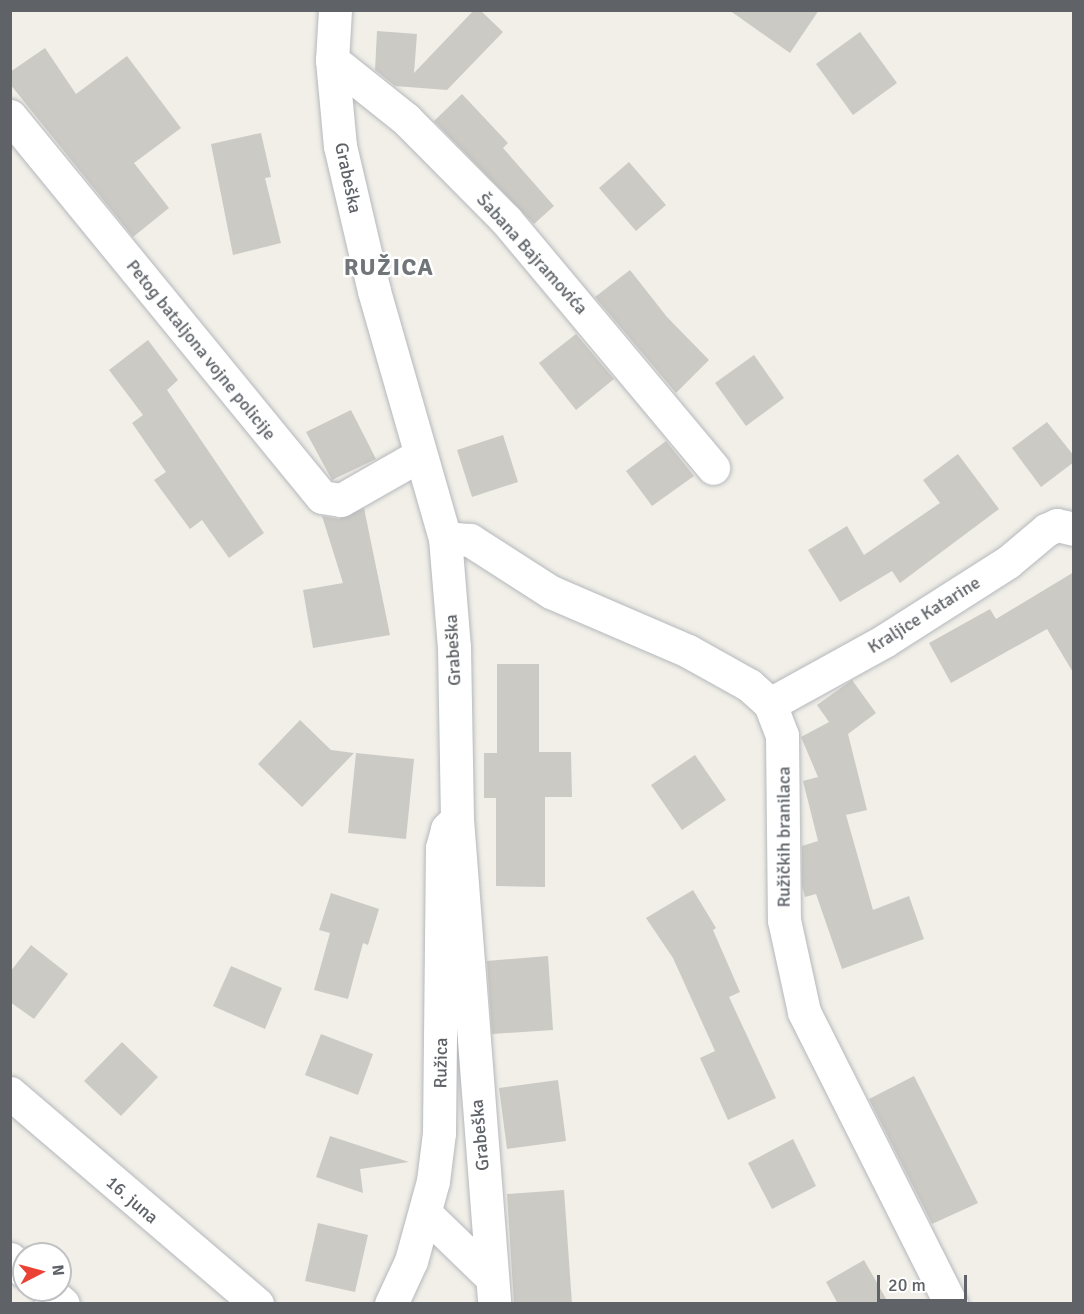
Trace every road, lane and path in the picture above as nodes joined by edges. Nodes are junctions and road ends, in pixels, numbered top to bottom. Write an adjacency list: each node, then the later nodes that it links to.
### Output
1 (335, 10): 2 (street, Grabeška)
2 (332, 60): 4 (street, Grabeška); 5 (street, Šabana Bajramovića)
3 (10, 116): 4 (street, Petog bataljona vojne policije)
4 (420, 455): 7 (street, Grabeška)
5 (713, 468)
6 (1074, 529): 8 (street, Kraljice Katarine)
7 (445, 538): 8 (street, Ružičkih branilaca); 9 (street, Grabeška)
8 (770, 704): 15 (street, Ružičkih branilaca)
9 (457, 819): 11 (street, Ružica); 12 (street, Grabeška)
10 (10, 1093): 13 (street, 16. juna)
11 (426, 1214): 12 (street); 14 (street, Ružica)
12 (493, 1291)
13 (257, 1304)
14 (391, 1304)
15 (951, 1304)

